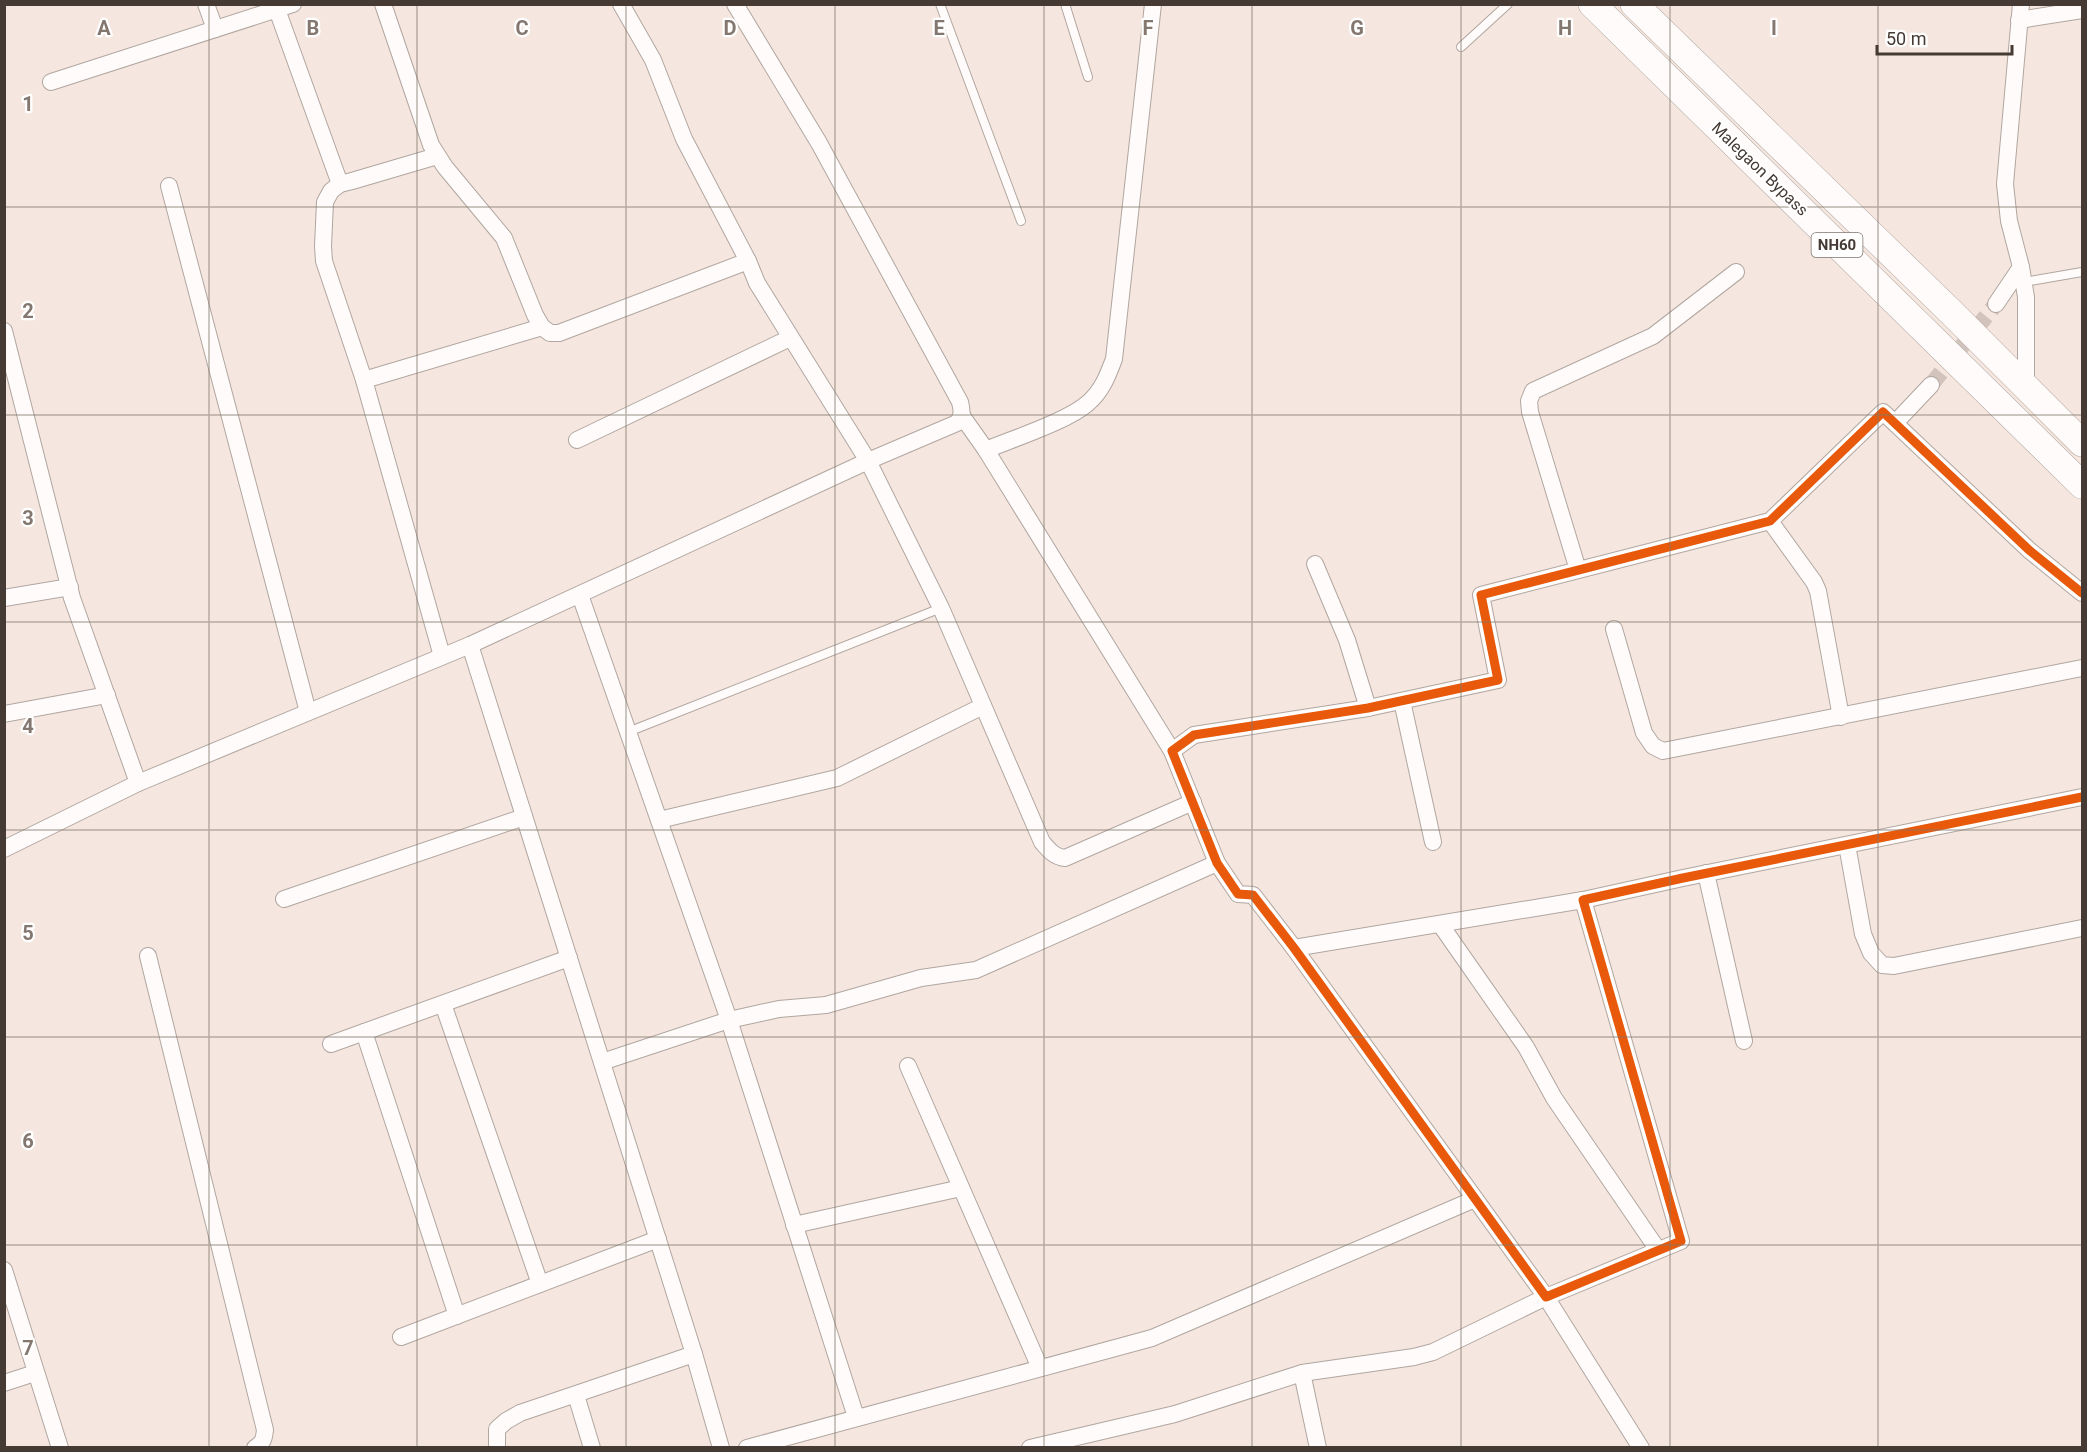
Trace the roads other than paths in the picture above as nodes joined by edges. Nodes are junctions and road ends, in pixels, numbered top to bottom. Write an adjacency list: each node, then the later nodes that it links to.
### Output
1 (206, 4): 14 (street)
2 (383, 4): 18 (street)
3 (621, 4): 22 (street)
4 (735, 4): 33 (street)
5 (940, 4): 21 (lane)
6 (1065, 4): 16 (lane)
7 (1153, 4): 37 (street)
8 (1508, 4): 15 (lane)
9 (1592, 4): 39 (highway, Malegaon Bypass / NH60)
10 (1634, 4): 32 (highway, Malegaon Bypass / NH60)
11 (281, 6): 14 (street); 19 (street)
12 (2082, 10): 13 (street)
13 (2020, 12): 25 (street)
14 (215, 29): 17 (street)
15 (1461, 47)
16 (1088, 77)
17 (51, 82)
18 (437, 156): 19 (street); 27 (street)
19 (340, 184): 30 (street)
20 (168, 186): 56 (street)
21 (1021, 221)
22 (748, 261): 27 (street); 29 (street)
23 (1736, 272): 42 (street)
24 (2082, 272): 25 (lane)
25 (2023, 274): 26 (street); 32 (street)
26 (1996, 304)
27 (542, 327): 30 (street)
28 (4, 331): 43 (street)
29 (790, 338): 35 (street); 38 (street)
30 (364, 380): 50 (street)
31 (1931, 385): 34 (street)
32 (2026, 388): 36 (highway, Malegaon Bypass / NH60)
33 (962, 416): 37 (street); 38 (street)
34 (1895, 423): 40 (street); 44 (street)
35 (578, 440)
36 (2082, 443)
37 (986, 450): 60 (street)
38 (868, 461): 45 (street); 47 (street)
39 (2082, 485)
40 (1770, 521): 42 (street); 58 (street)
41 (1315, 564): 55 (street)
42 (1578, 570): 53 (street)
43 (70, 586): 46 (street); 52 (street)
44 (2082, 593)
45 (580, 595): 49 (street); 59 (street)
46 (4, 597)
47 (941, 608): 54 (street); 59 (lane)
48 (1614, 629): 58 (street)
49 (470, 645): 50 (street); 64 (street)
50 (442, 656): 56 (street)
51 (2082, 668): 58 (street)
52 (107, 696): 57 (street); 61 (street)
53 (1402, 701): 55 (street); 66 (street)
54 (983, 706): 63 (street); 65 (street)
55 (1368, 708): 60 (street)
56 (308, 712): 61 (street)
57 (4, 714)
58 (1841, 717)
59 (628, 732): 65 (street)
60 (1172, 750): 63 (street)
61 (138, 783): 68 (street)
62 (2082, 797): 67 (street)
63 (1193, 802): 69 (street)
64 (524, 817): 71 (street); 77 (street)
65 (659, 820): 79 (street)
66 (1433, 842)
67 (1847, 845): 70 (street); 74 (street)
68 (4, 849)
69 (1217, 863): 75 (street); 79 (street)
70 (1706, 873): 72 (street); 81 (street)
71 (284, 900)
72 (1583, 900): 73 (street); 89 (street)
73 (1440, 924): 75 (street); 89 (street)
74 (2082, 928)
75 (1294, 948): 86 (street)
76 (148, 956): 103 (street)
77 (569, 958): 78 (street); 83 (street)
78 (443, 1004): 80 (street); 91 (street)
79 (729, 1020): 83 (street); 87 (street)
80 (364, 1032): 82 (street); 93 (street)
81 (1744, 1041)
82 (332, 1044)
83 (602, 1062): 88 (street)
84 (908, 1066): 85 (street)
85 (961, 1188): 87 (street); 96 (street)
86 (1475, 1199): 92 (street); 96 (street)
87 (794, 1225): 101 (street)
88 (658, 1239): 91 (street); 95 (street)
89 (1658, 1250): 92 (street)
90 (4, 1270): 97 (street)
91 (540, 1284): 93 (street)
92 (1546, 1297): 98 (street); 110 (street)
93 (457, 1316): 94 (street)
94 (401, 1337)
95 (694, 1354): 100 (street); 106 (street)
96 (1040, 1368): 101 (street)
97 (35, 1373): 99 (street); 102 (street)
98 (1302, 1373): 108 (street); 109 (street)
99 (4, 1383)
100 (576, 1395): 104 (street); 105 (street)
101 (856, 1417): 107 (street)
102 (60, 1448)
103 (255, 1448)
104 (497, 1448)
105 (592, 1448)
106 (722, 1448)
107 (747, 1448)
108 (1030, 1448)
109 (1318, 1448)
110 (1641, 1448)

